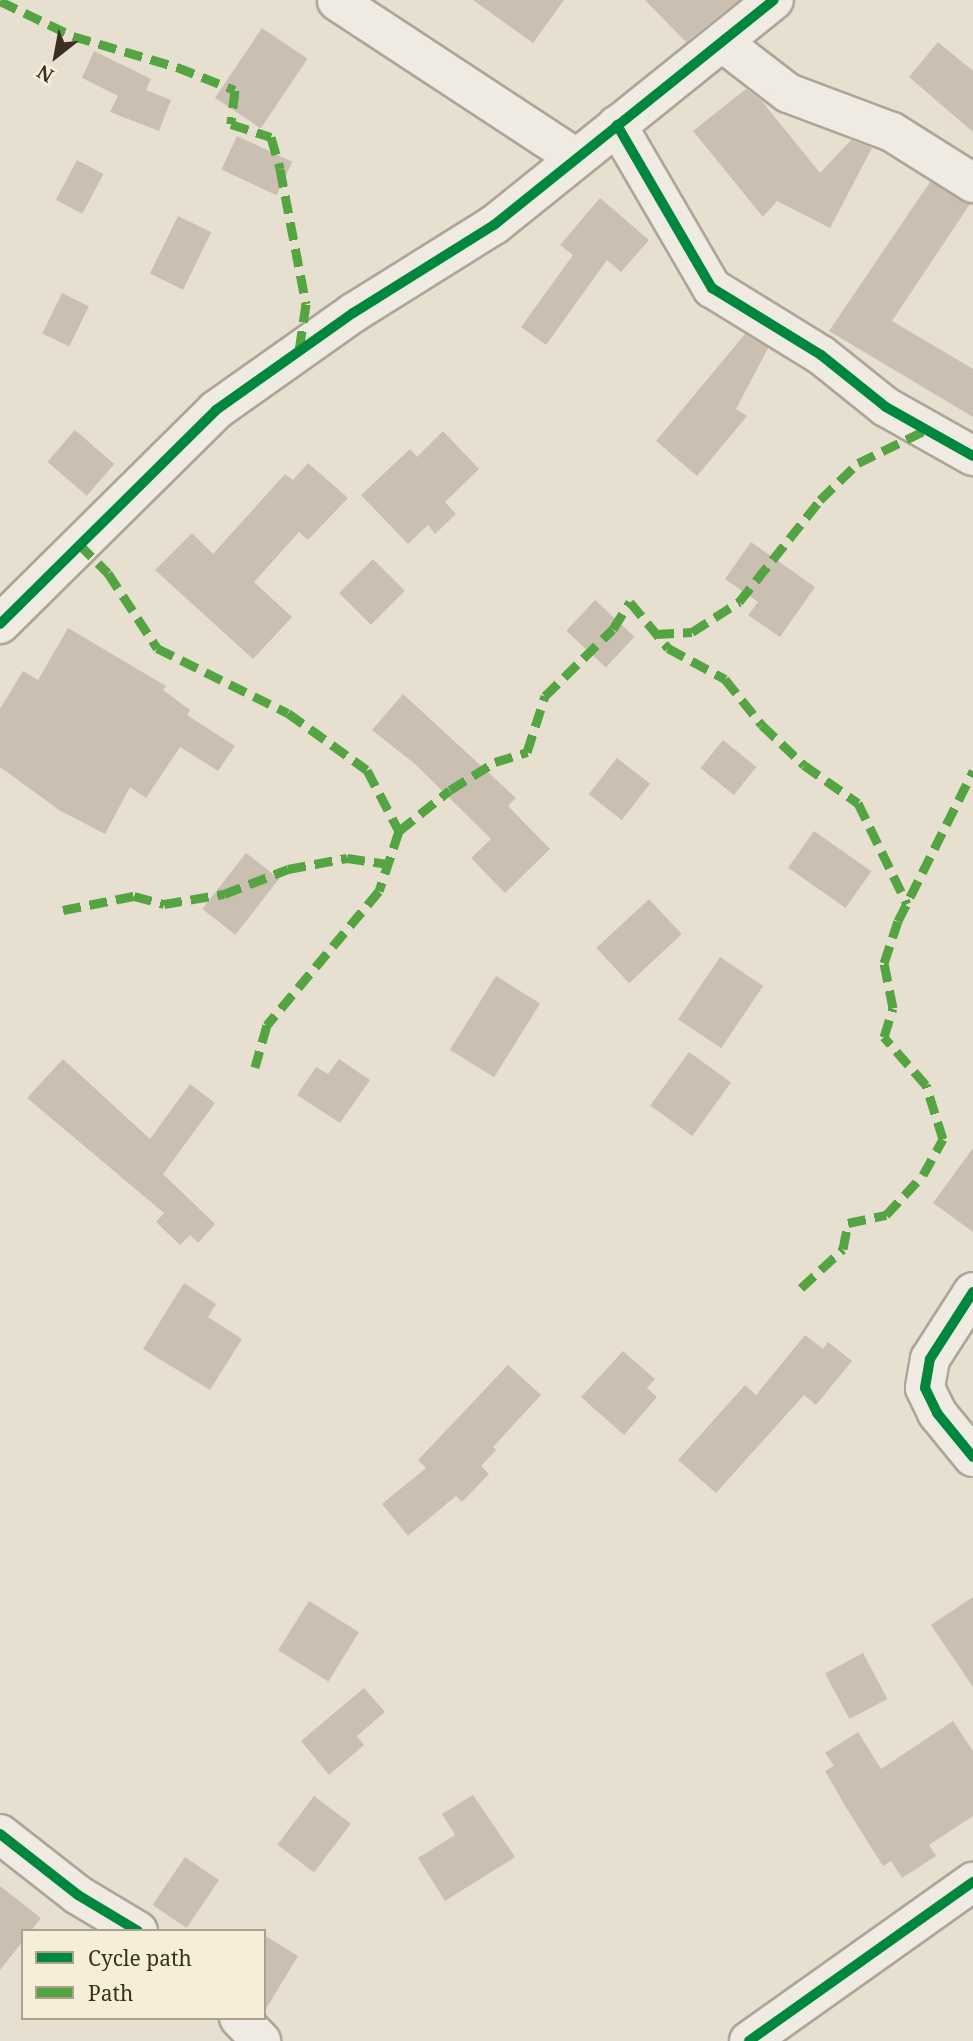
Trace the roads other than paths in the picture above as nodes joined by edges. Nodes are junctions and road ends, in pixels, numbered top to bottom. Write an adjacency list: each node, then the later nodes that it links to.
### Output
1 (336, 0): 5 (street)
2 (774, 0): 3 (street)
3 (723, 43): 4 (street); 6 (street)
4 (617, 125): 5 (street); 7 (street)
5 (576, 158): 8 (street)
6 (973, 183)
7 (973, 456)
8 (0, 624)
9 (973, 1292): 10 (street)
10 (973, 1457)
11 (0, 1834): 13 (street)
12 (973, 1882): 16 (street)
13 (135, 1929)
14 (241, 2020): 15 (street)
15 (261, 2041)
16 (749, 2041)

